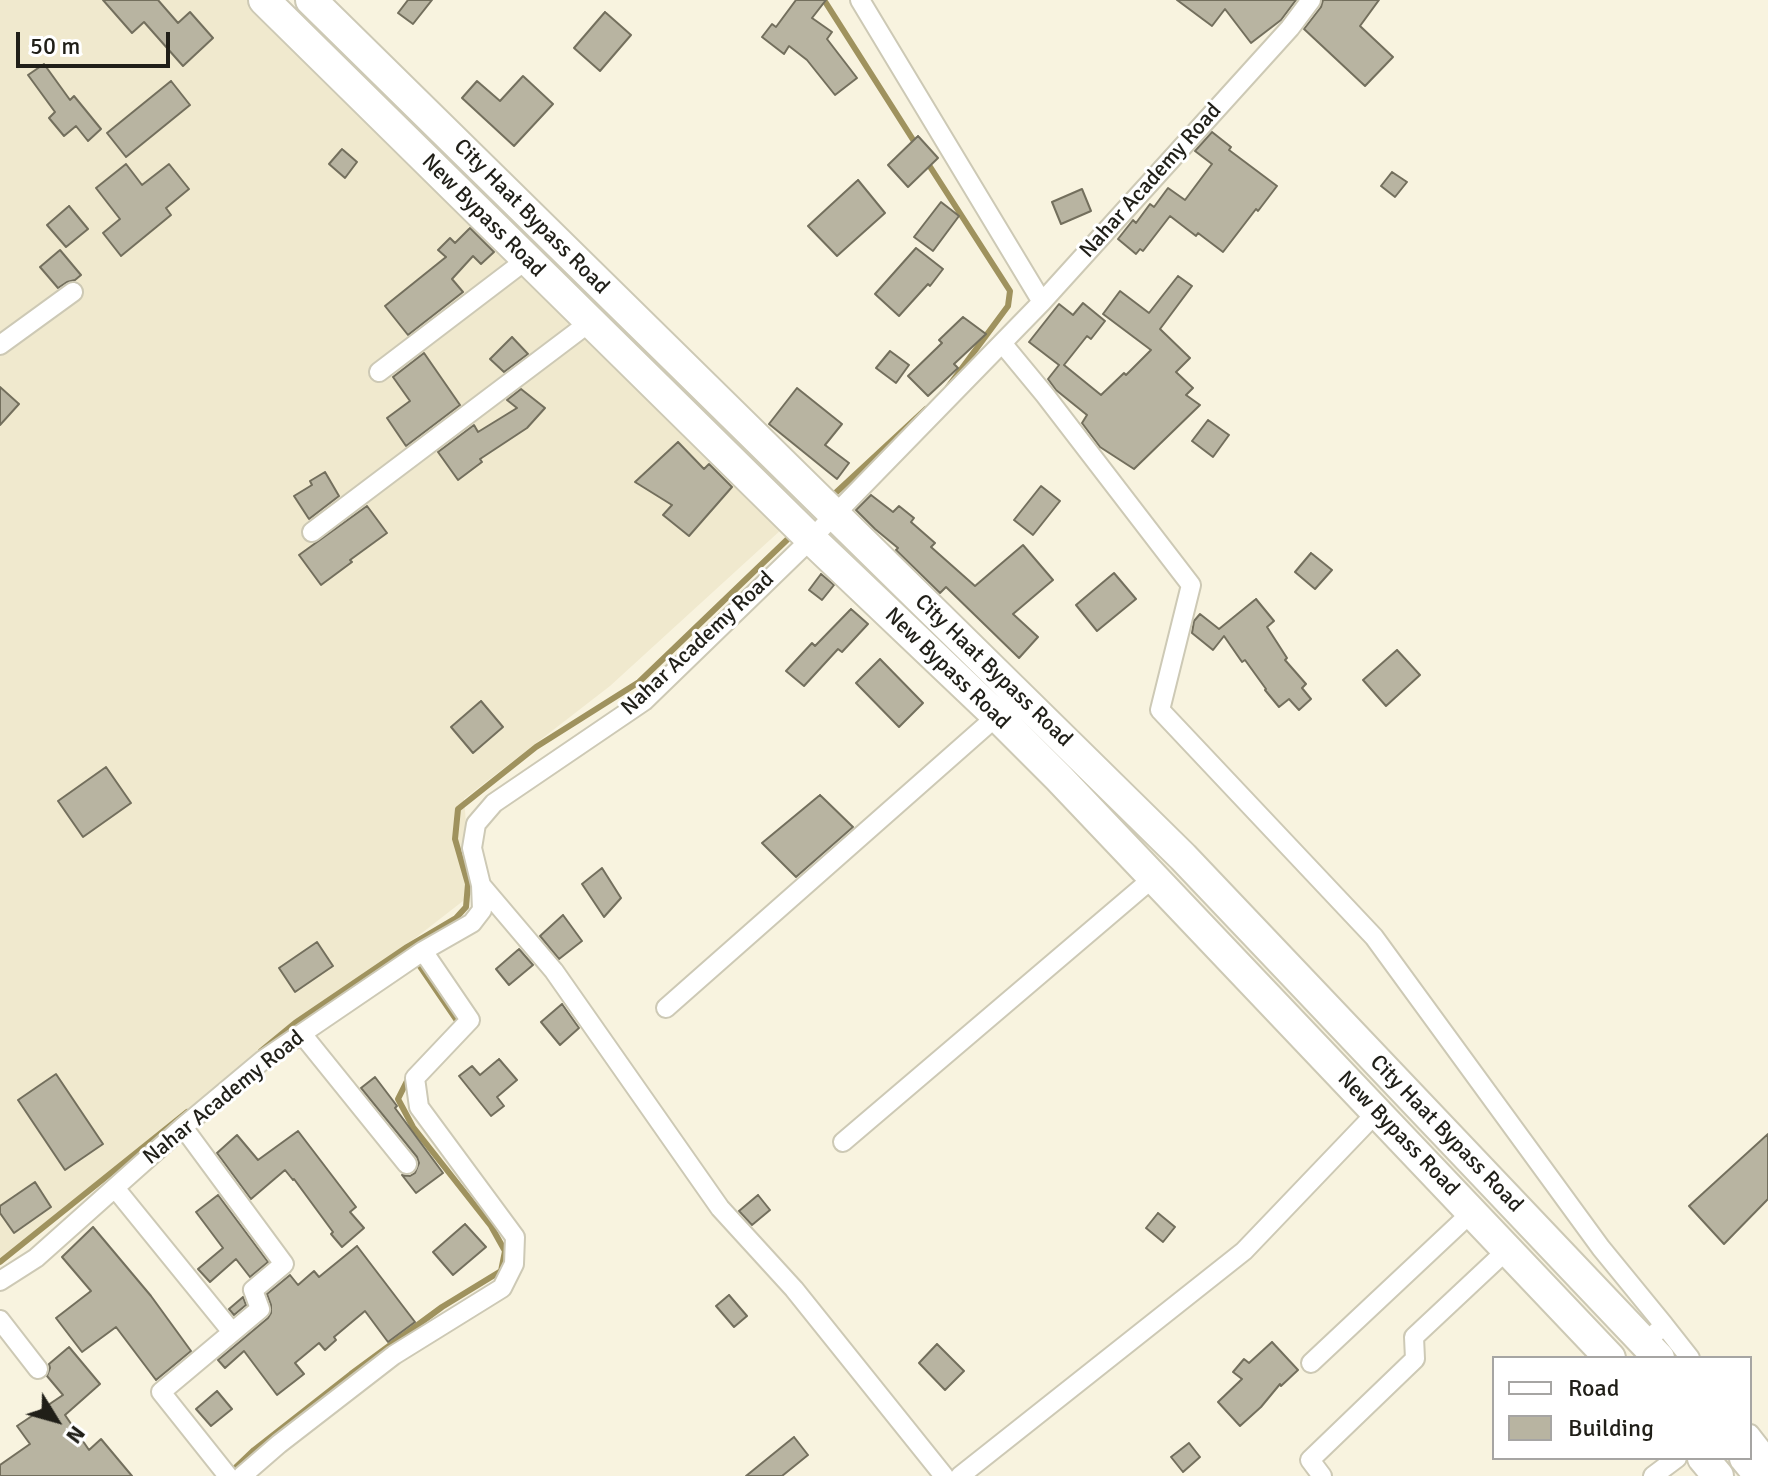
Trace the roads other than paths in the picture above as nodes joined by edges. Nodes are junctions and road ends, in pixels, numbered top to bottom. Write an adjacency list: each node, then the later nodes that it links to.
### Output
1 (264, 0): 5 (main road, New Bypass Road)
2 (311, 0): 12 (main road, City Haat Bypass Road)
3 (860, 0): 7 (street)
4 (1311, 0): 7 (street, Nahar Academy Road)
5 (526, 260): 8 (main road, New Bypass Road); 11 (street)
6 (73, 292): 10 (street)
7 (1042, 302): 9 (street, Nahar Academy Road)
8 (590, 322): 13 (street); 14 (main road, New Bypass Road)
9 (1002, 343): 12 (street, Nahar Academy Road); 31 (street)
10 (0, 345)
11 (379, 372)
12 (833, 515): 14 (street, Nahar Academy Road); 31 (main road, City Haat Bypass Road)
13 (312, 532)
14 (811, 539): 15 (main road, New Bypass Road); 17 (street, Nahar Academy Road)
15 (997, 716): 16 (main road, New Bypass Road); 19 (street)
16 (1153, 878): 21 (main road, New Bypass Road); 23 (street)
17 (481, 885): 18 (street, Nahar Academy Road); 43 (street)
18 (423, 951): 20 (street, Nahar Academy Road); 42 (street)
19 (666, 1008)
20 (302, 1034): 22 (street, Nahar Academy Road); 24 (street)
21 (1377, 1112): 26 (main road, New Bypass Road); 44 (street)
22 (183, 1127): 25 (street, Nahar Academy Road); 30 (street)
23 (843, 1142)
24 (407, 1164)
25 (115, 1188): 28 (street, Nahar Academy Road); 30 (street)
26 (1472, 1212): 27 (main road, New Bypass Road); 34 (street)
27 (1508, 1249): 32 (main road, New Bypass Road); 45 (street)
28 (0, 1281)
29 (0, 1320): 35 (street)
30 (232, 1332): 41 (street)
31 (1656, 1342): 33 (street)
32 (1608, 1356)
33 (1686, 1356)
34 (1311, 1363)
35 (38, 1369)
36 (1752, 1437): 37 (street)
37 (1768, 1457)
38 (1674, 1460): 46 (street)
39 (1705, 1460): 47 (main road)
40 (1747, 1460): 48 (main road)
41 (228, 1476)
42 (242, 1476)
43 (944, 1476)
44 (960, 1476)
45 (1322, 1476)
46 (1653, 1476)
47 (1718, 1476)
48 (1760, 1476)

